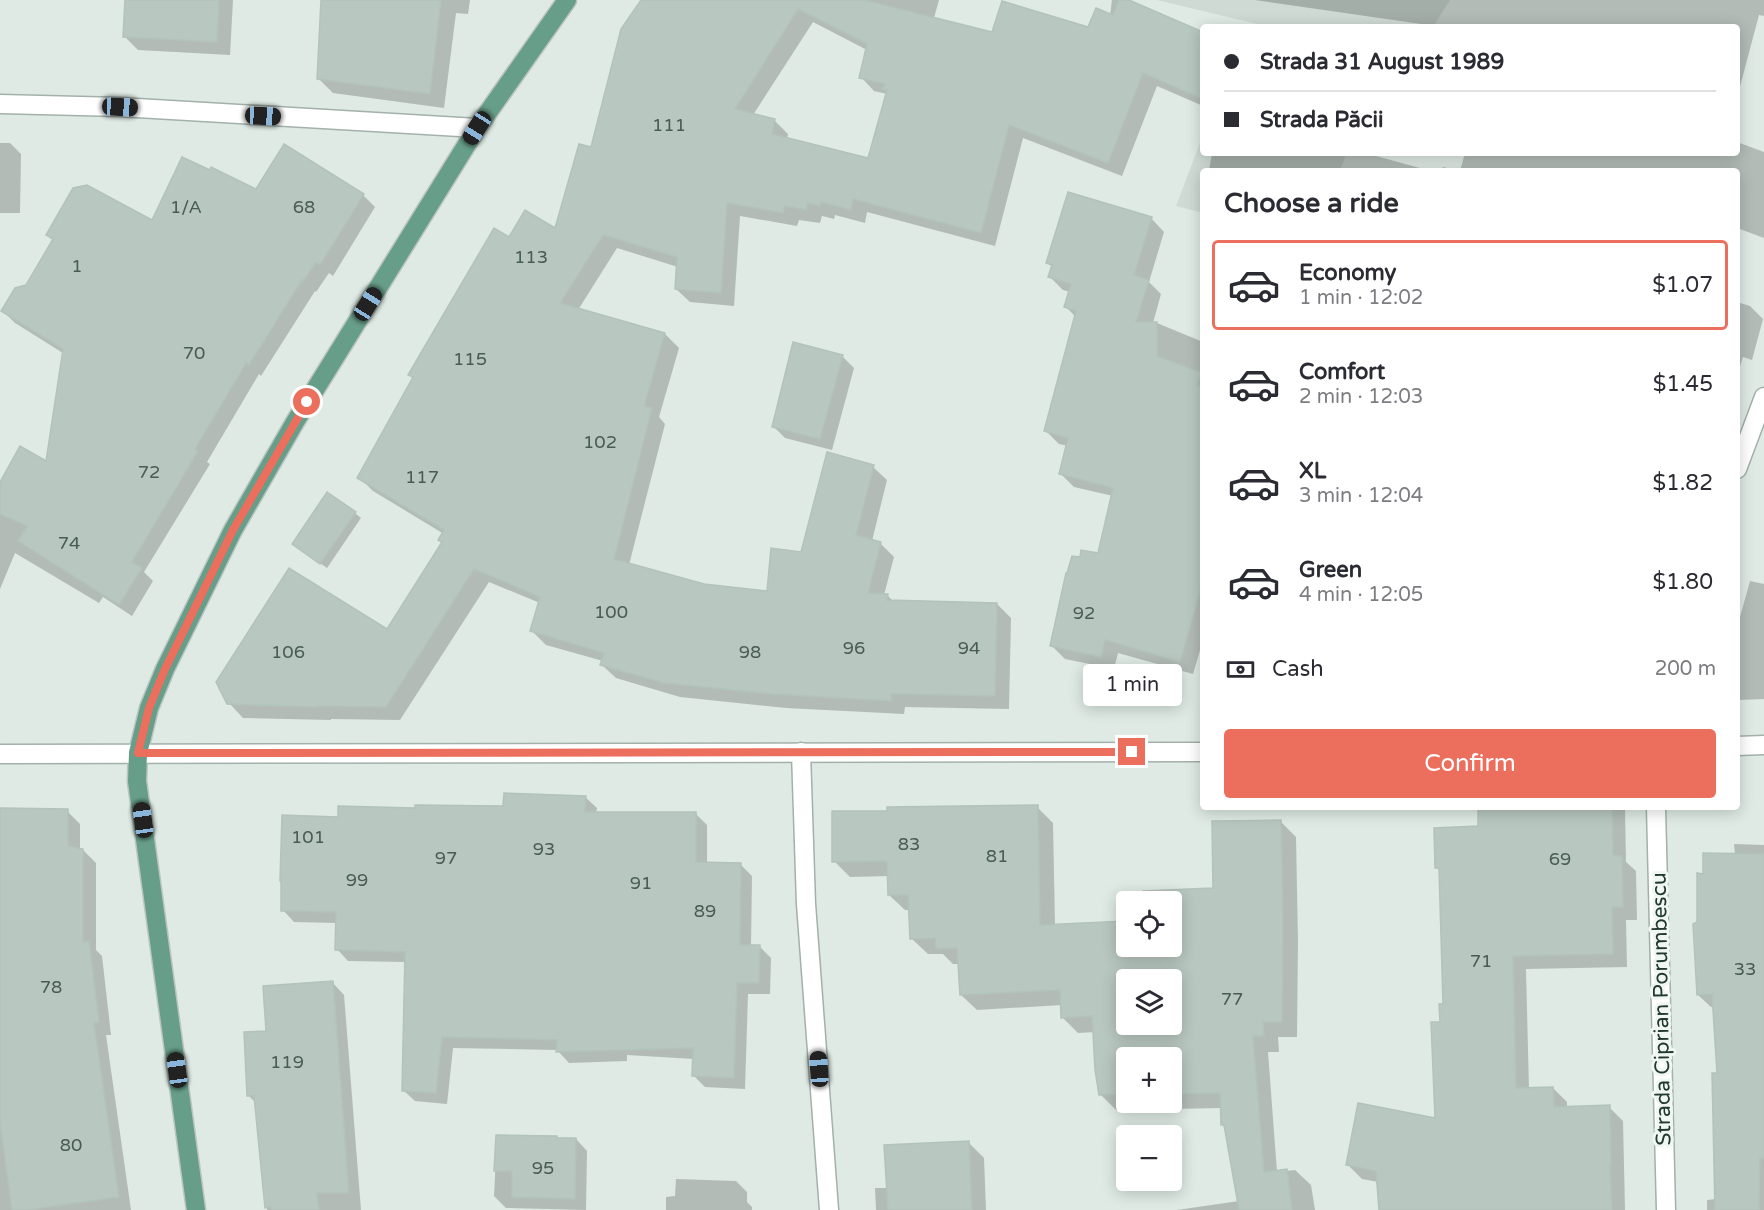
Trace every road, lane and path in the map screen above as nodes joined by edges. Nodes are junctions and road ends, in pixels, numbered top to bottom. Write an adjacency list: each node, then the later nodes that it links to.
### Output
1 (567, 0): 3 (main road)
2 (0, 104): 3 (street)
3 (477, 128): 10 (main road)
4 (1764, 397): 5 (street)
5 (1740, 461)
6 (1764, 745): 7 (street)
7 (1740, 746)
8 (801, 752): 9 (street); 10 (street); 14 (street)
9 (1200, 752)
10 (138, 753): 11 (street); 13 (main road)
11 (0, 754)
12 (1656, 810): 15 (street, Strada Ciprian Porumbescu)
13 (196, 1210)
14 (829, 1210)
15 (1666, 1210)

